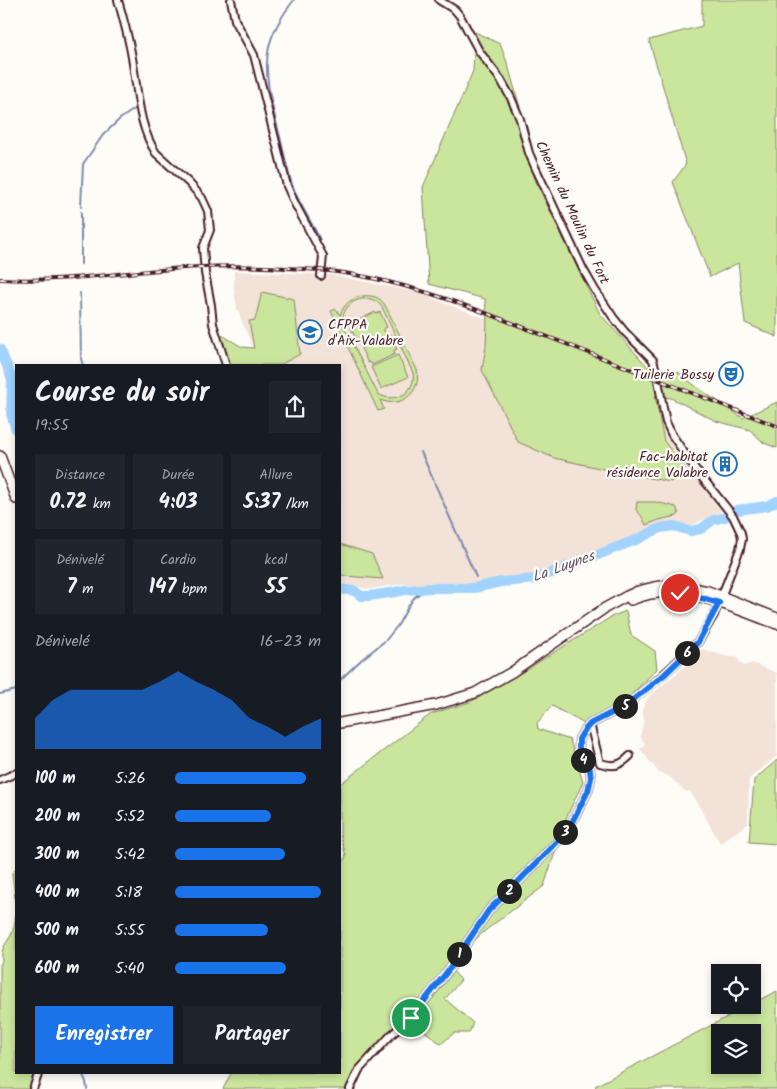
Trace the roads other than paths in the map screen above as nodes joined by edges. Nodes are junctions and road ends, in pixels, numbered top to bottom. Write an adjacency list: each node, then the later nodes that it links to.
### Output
1 (118, 0): 5 (street)
2 (231, 0): 4 (street)
3 (439, 0): 8 (street, Chemin du Moulin du Fort)
4 (321, 276)
5 (226, 364)
6 (0, 456): 7 (main road)
7 (15, 496)
8 (721, 598): 9 (main road); 10 (main road); 11 (main road); 12 (street, Chemin du Moulin du Fort)
9 (777, 618)
10 (777, 624)
11 (341, 723)
12 (590, 724): 13 (street); 18 (street)
13 (630, 756)
14 (15, 773): 15 (street)
15 (0, 780)
16 (38, 1074): 17 (street)
17 (33, 1089)
18 (350, 1089)

